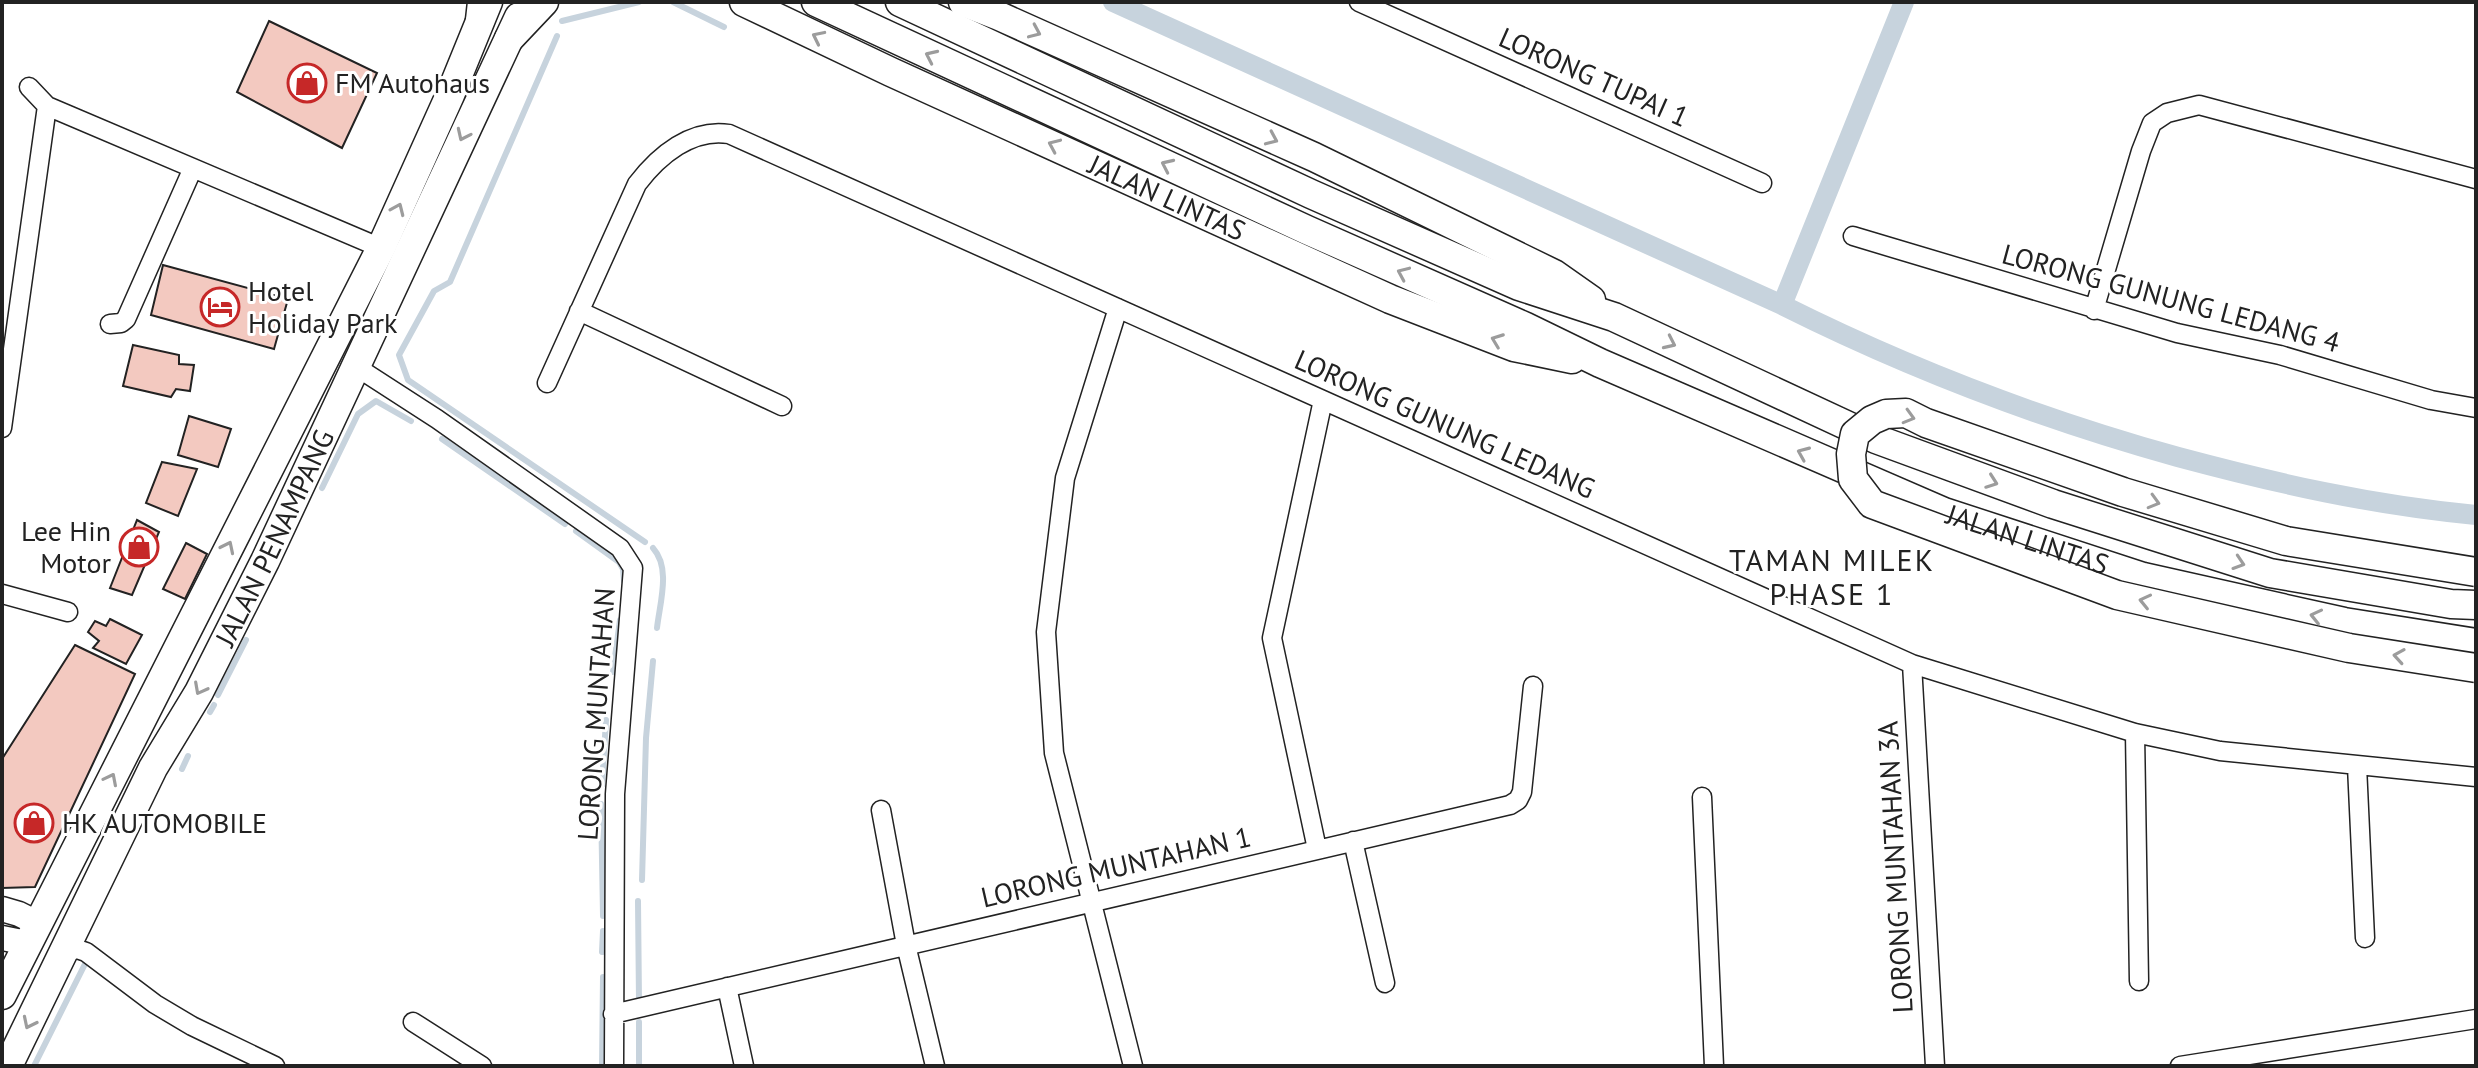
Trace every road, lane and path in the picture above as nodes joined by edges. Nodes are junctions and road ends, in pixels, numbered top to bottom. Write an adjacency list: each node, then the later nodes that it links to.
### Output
1 (526, 2): 9 (main road, JALAN PENAMPANG)
2 (544, 2): 9 (main road)
3 (744, 2): 22 (main road, JALAN LINTAS, one-way to 3)
4 (816, 2): 22 (main road, JALAN LINTAS, one-way to 4)
5 (900, 2): 20 (main road, JALAN LINTAS)
6 (963, 2): 20 (main road, JALAN LINTAS, one-way to 20)
7 (1359, 2): 14 (street, LORONG TUPAI 1)
8 (483, 8): 16 (main road, JALAN PENAMPANG, one-way to 8)
9 (509, 39): 23 (main road, JALAN PENAMPANG, one-way to 23)
10 (29, 87): 11 (street)
11 (47, 106): 12 (street); 28 (street)
12 (193, 168): 16 (street); 21 (street)
13 (2476, 179): 18 (street)
14 (1762, 183)
15 (1853, 236): 18 (street, LORONG GUNUNG LEDANG 4)
16 (381, 248): 46 (main road, JALAN PENAMPANG, one-way to 16)
17 (1118, 308): 19 (street, LORONG GUNUNG LEDANG); 25 (street, LORONG GUNUNG LEDANG); 44 (street)
18 (2094, 310): 27 (street, LORONG GUNUNG LEDANG 4)
19 (579, 311): 24 (street, LORONG GUNUNG LEDANG); 26 (street)
20 (1614, 317): 31 (main road, JALAN LINTAS, one-way to 31)
21 (110, 324)
22 (1600, 363): 33 (main road, JALAN LINTAS, one-way to 22)
23 (355, 366): 46 (main road, JALAN PENAMPANG, one-way to 46); 53 (street, LORONG MUNTAHAN)
24 (547, 383)
25 (1323, 400): 34 (street, LORONG GUNUNG LEDANG); 43 (street)
26 (782, 406)
27 (2476, 408)
28 (2, 428)
29 (2476, 572): 35 (main road, one-way to 29, bridge)
30 (2, 594): 32 (street)
31 (2476, 605)
32 (68, 612)
33 (2476, 643)
34 (1912, 664): 37 (street, LORONG GUNUNG LEDANG); 64 (street, LORONG MUNTAHAN 3A)
35 (2476, 668)
36 (1533, 686): 42 (street, LORONG MUNTAHAN 1)
37 (2135, 733): 38 (street, LORONG GUNUNG LEDANG); 49 (street)
38 (2357, 766): 39 (street, LORONG GUNUNG LEDANG); 47 (street)
39 (2476, 777)
40 (1702, 797): 63 (street)
41 (881, 810): 48 (street)
42 (1353, 841): 43 (street, LORONG MUNTAHAN 1); 50 (street)
43 (1317, 849): 44 (street, LORONG MUNTAHAN 1)
44 (1091, 901): 48 (street, LORONG MUNTAHAN 1); 62 (street)
45 (2, 909): 46 (main road)
46 (35, 938): 52 (main road, JALAN PENAMPANG); 56 (main road, one-way to 56); 57 (street)
47 (2365, 938)
48 (906, 945): 51 (street, LORONG MUNTAHAN 1); 61 (street)
49 (2139, 981)
50 (1385, 983)
51 (727, 987): 53 (street, LORONG MUNTAHAN 1); 60 (street)
52 (2, 995)
53 (613, 1014): 59 (street, LORONG MUNTAHAN)
54 (2476, 1019): 65 (street)
55 (413, 1022): 58 (street)
56 (8, 1066)
57 (275, 1066)
58 (482, 1066)
59 (614, 1066)
60 (744, 1066)
61 (935, 1066)
62 (1133, 1066)
63 (1714, 1066)
64 (1935, 1066)
65 (2180, 1066)

